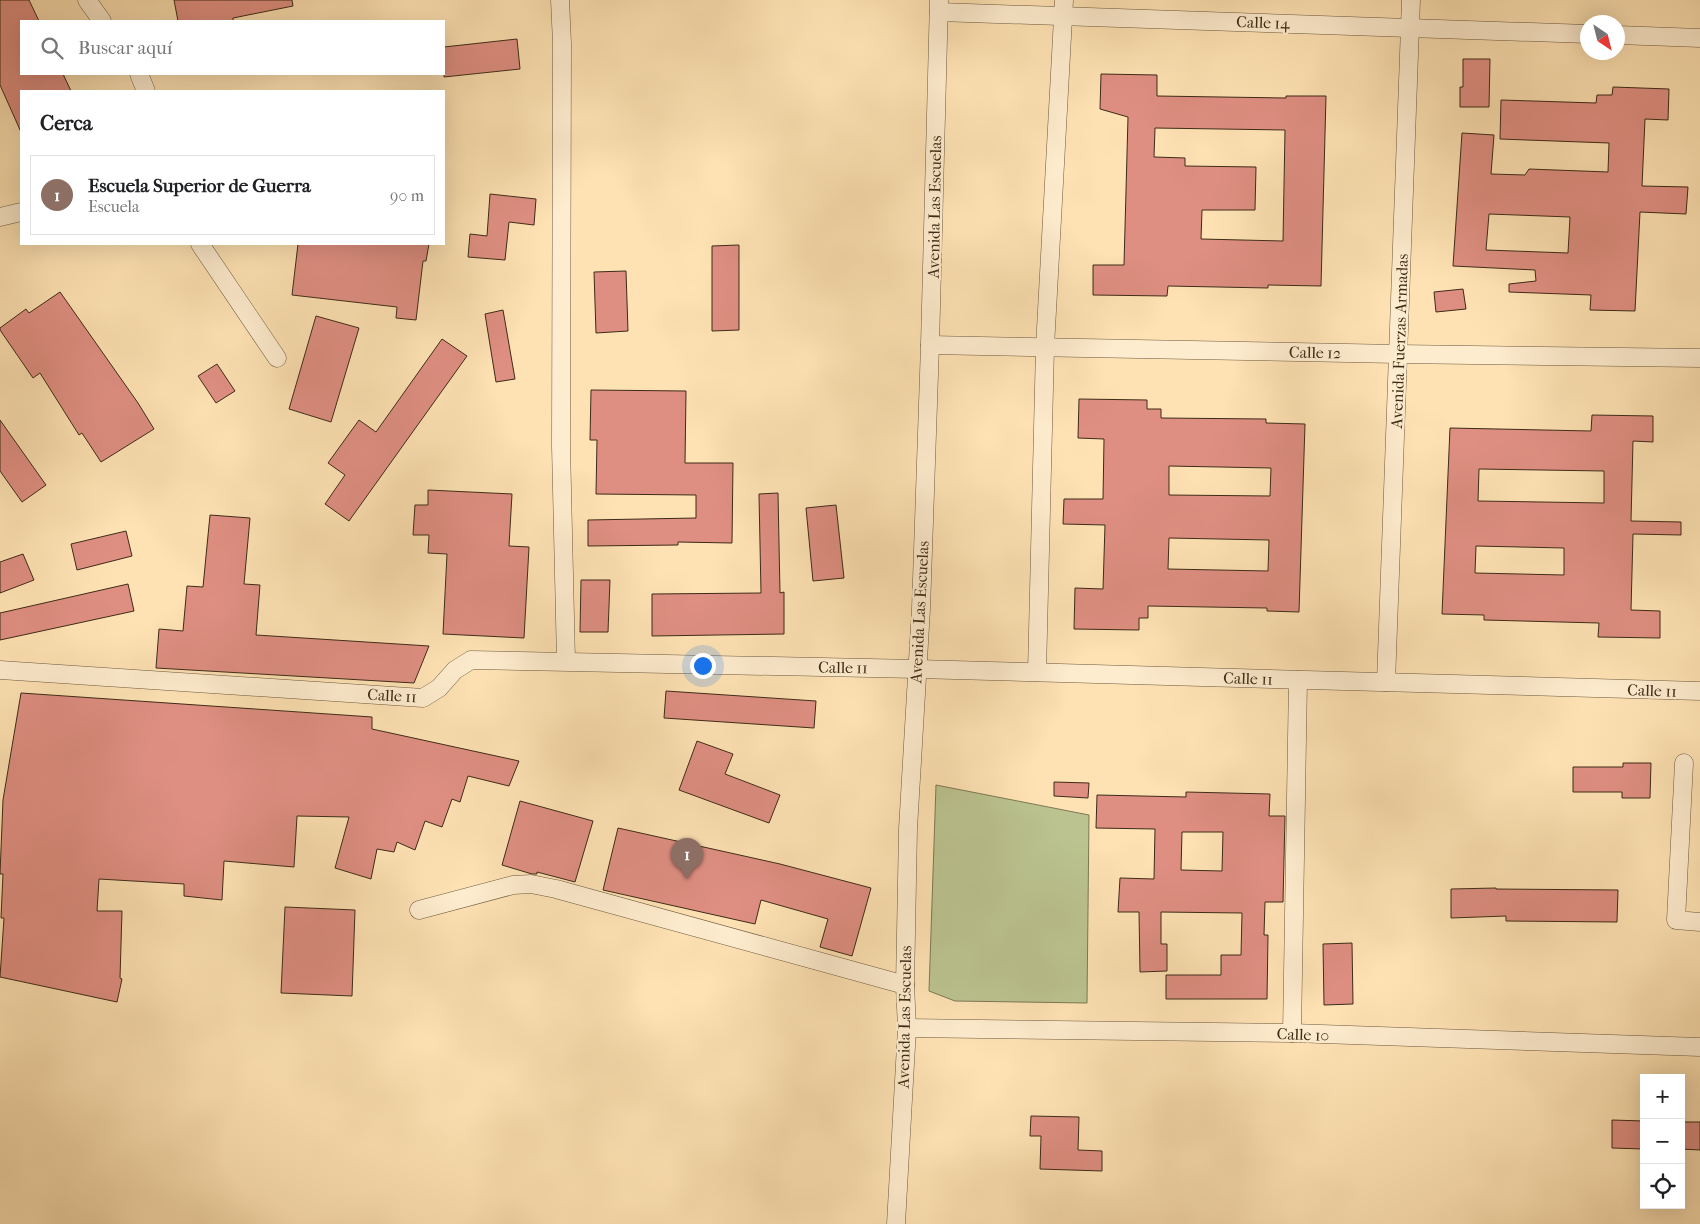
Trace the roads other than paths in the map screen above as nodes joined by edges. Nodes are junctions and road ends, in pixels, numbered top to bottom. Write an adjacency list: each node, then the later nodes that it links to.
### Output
1 (87, 0): 6 (street)
2 (560, 0): 21 (street)
3 (1411, 0): 7 (street, Avenida Fuerzas Armadas)
4 (939, 6): 5 (street, Calle 14); 16 (street, Avenida Las Escuelas)
5 (1064, 8): 7 (street, Calle 14); 17 (street)
6 (101, 20)
7 (1410, 27): 8 (street, Calle 14); 18 (street, Avenida Fuerzas Armadas)
8 (1580, 34)
9 (1625, 35): 10 (street)
10 (1700, 38)
11 (139, 75): 12 (street)
12 (146, 90)
13 (20, 212): 14 (street)
14 (0, 217)
15 (201, 245): 19 (street)
16 (930, 345): 17 (street, Calle 12); 22 (street, Avenida Las Escuelas)
17 (1046, 347): 18 (street, Calle 12); 24 (street)
18 (1398, 354): 20 (street, Calle 12); 26 (street, Avenida Fuerzas Armadas)
19 (277, 358)
20 (1700, 358)
21 (566, 662): 22 (street, Calle 11); 23 (street, Calle 11)
22 (917, 669): 24 (street, Calle 11); 31 (street, Avenida Las Escuelas)
23 (0, 670)
24 (1037, 672): 25 (street, Calle 11)
25 (1298, 680): 26 (street, Calle 11); 33 (street)
26 (1386, 682): 27 (street, Calle 11)
27 (1700, 691)
28 (1684, 763): 30 (street)
29 (419, 910): 31 (street)
30 (1700, 922)
31 (905, 985): 32 (street, Avenida Las Escuelas)
32 (907, 1028): 33 (street, Calle 10); 35 (street, Avenida Las Escuelas)
33 (1292, 1034): 34 (street, Calle 10)
34 (1700, 1047)
35 (896, 1224)

